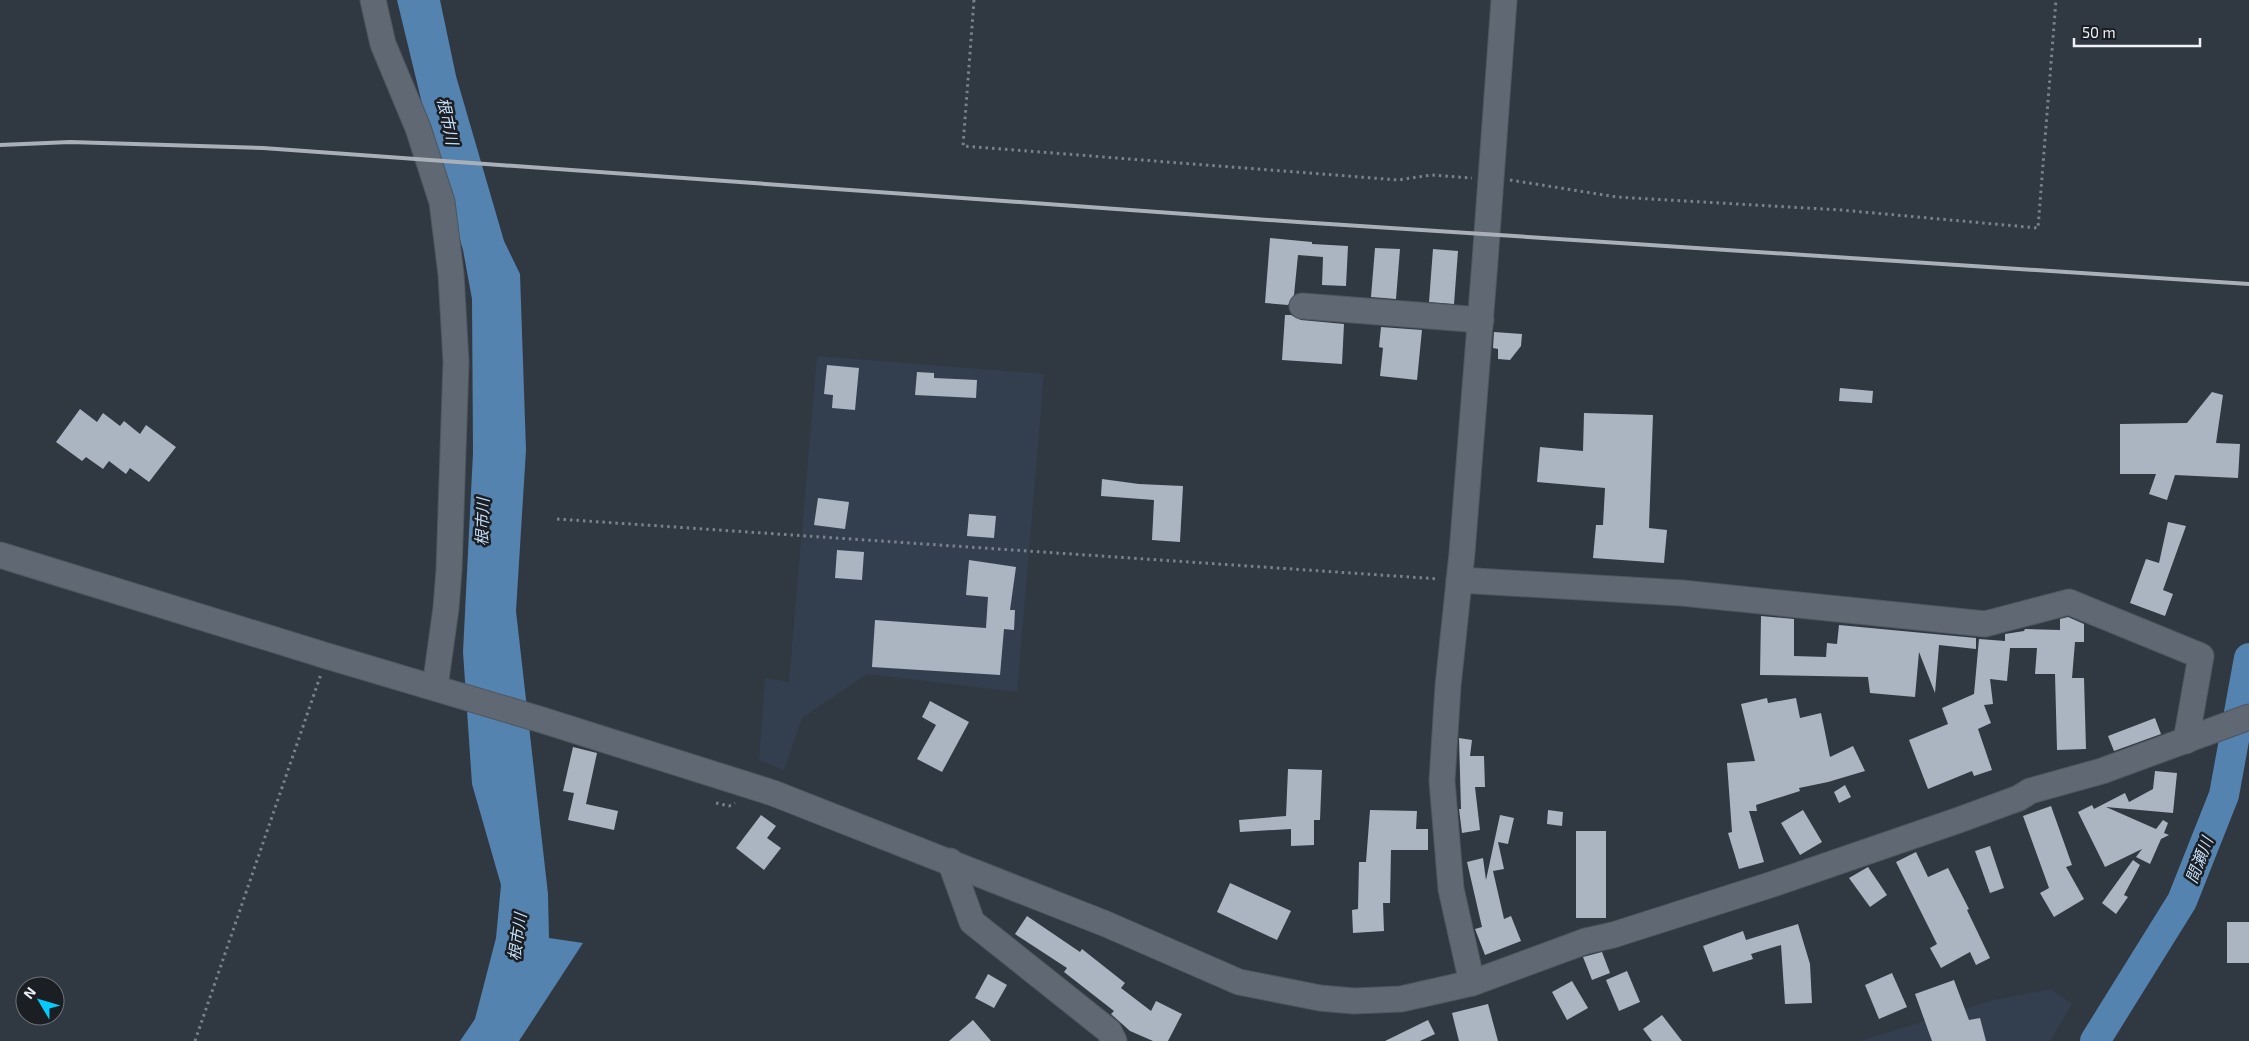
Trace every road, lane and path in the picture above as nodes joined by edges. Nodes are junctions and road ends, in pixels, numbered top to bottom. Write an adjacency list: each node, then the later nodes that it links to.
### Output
1 (373, 0): 12 (street)
2 (974, 0): 5 (path)
3 (1504, 0): 5 (street)
4 (2056, 0): 5 (path)
5 (1492, 179): 7 (street)
6 (1302, 306): 7 (street)
7 (1481, 320): 10 (street)
8 (557, 520): 10 (path)
9 (0, 555): 11 (street)
10 (1459, 580): 14 (street); 16 (street)
11 (327, 656): 12 (street); 17 (path)
12 (444, 690): 15 (street)
13 (2249, 717): 14 (street)
14 (2196, 738): 16 (street)
15 (950, 861): 16 (street); 18 (street)
16 (1472, 983)
17 (195, 1041)
18 (1114, 1041)

